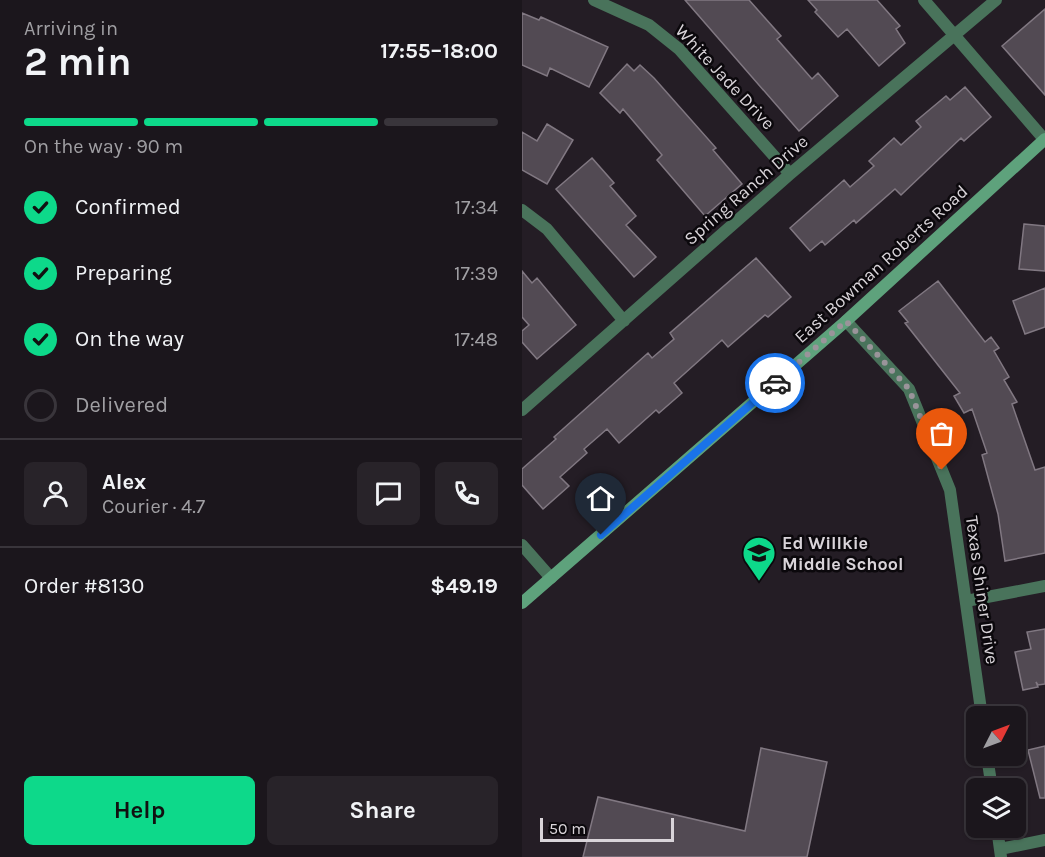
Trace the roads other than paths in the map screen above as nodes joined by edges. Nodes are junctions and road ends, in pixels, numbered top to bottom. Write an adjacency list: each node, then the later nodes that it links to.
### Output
1 (594, 0): 6 (street, White Jade Drive)
2 (924, 0): 4 (street)
3 (996, 0): 4 (street, Spring Ranch Drive)
4 (954, 36): 5 (street); 6 (street, Spring Ranch Drive)
5 (1045, 139): 9 (street, East Bowman Roberts Road)
6 (790, 174): 8 (street, Spring Ranch Drive)
7 (522, 210): 8 (street)
8 (624, 321): 10 (street, Spring Ranch Drive)
9 (846, 321): 12 (street, East Bowman Roberts Road); 14 (street, Texas Shiner Drive)
10 (522, 410)
11 (522, 545): 12 (street)
12 (551, 578): 15 (street, East Bowman Roberts Road)
13 (1045, 586): 14 (street)
14 (966, 601): 16 (street, Texas Shiner Drive)
15 (522, 603)
16 (980, 706)
17 (999, 838): 19 (street)
18 (1045, 840): 19 (street)
19 (1001, 853)

